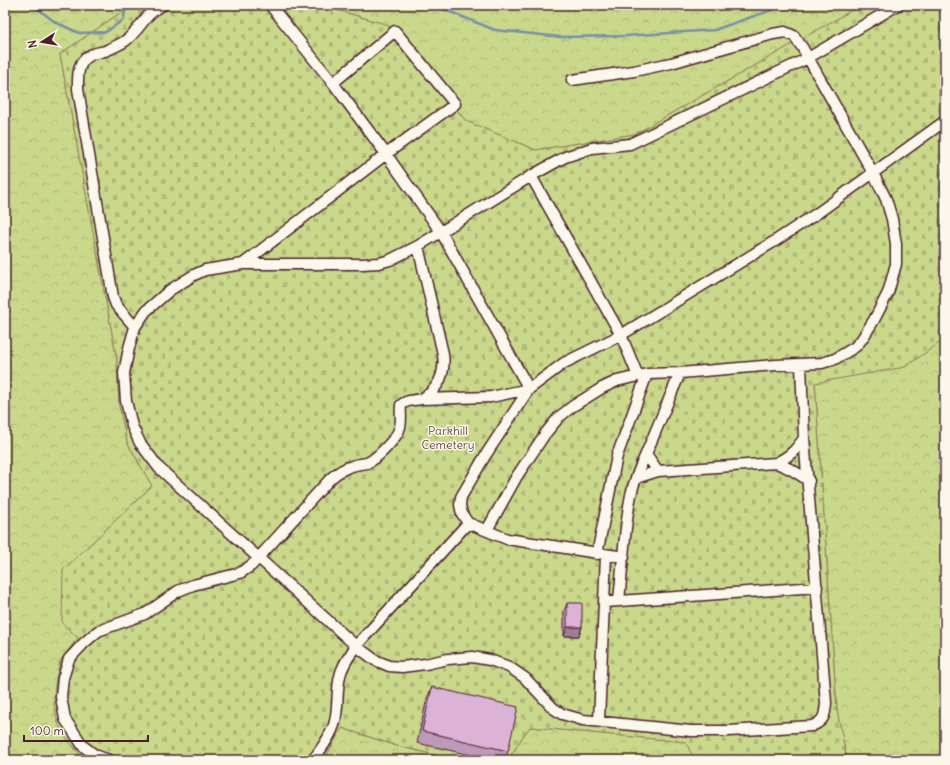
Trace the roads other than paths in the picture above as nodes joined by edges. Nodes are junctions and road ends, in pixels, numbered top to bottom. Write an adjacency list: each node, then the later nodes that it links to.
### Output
1 (163, 5): 14 (lane)
2 (270, 5): 6 (lane)
3 (898, 5): 4 (lane)
4 (808, 58): 5 (lane); 9 (lane); 10 (lane)
5 (572, 80)
6 (333, 83): 8 (lane); 8 (lane)
7 (945, 121): 9 (lane)
8 (386, 154): 11 (lane); 13 (lane)
9 (873, 173): 15 (lane); 16 (lane)
10 (531, 176): 11 (lane); 15 (lane)
11 (441, 232): 12 (lane); 19 (lane)
12 (418, 246): 13 (lane); 20 (lane)
13 (243, 264): 14 (lane)
14 (135, 327): 31 (lane)
15 (621, 335): 18 (lane); 19 (lane)
16 (801, 365): 17 (lane); 21 (lane)
17 (680, 373): 18 (lane); 22 (lane)
18 (643, 375): 28 (lane); 29 (lane)
19 (529, 389): 20 (lane); 27 (lane)
20 (422, 399): 31 (lane)
21 (804, 438): 23 (lane); 26 (lane)
22 (646, 454): 24 (lane); 25 (lane)
23 (776, 463): 24 (lane); 26 (lane)
24 (658, 471): 25 (lane)
25 (636, 478): 30 (lane)
26 (809, 481): 32 (lane)
27 (468, 523): 28 (lane); 35 (lane)
28 (487, 530): 29 (lane)
29 (602, 554): 30 (lane); 34 (lane)
30 (624, 557): 33 (lane)
31 (259, 559): 35 (lane); 37 (lane)
32 (817, 587): 33 (lane); 36 (lane)
33 (619, 600): 34 (lane)
34 (605, 602): 36 (lane)
35 (356, 646): 36 (lane); 38 (lane)
36 (599, 721)
37 (109, 760)
38 (314, 760)

